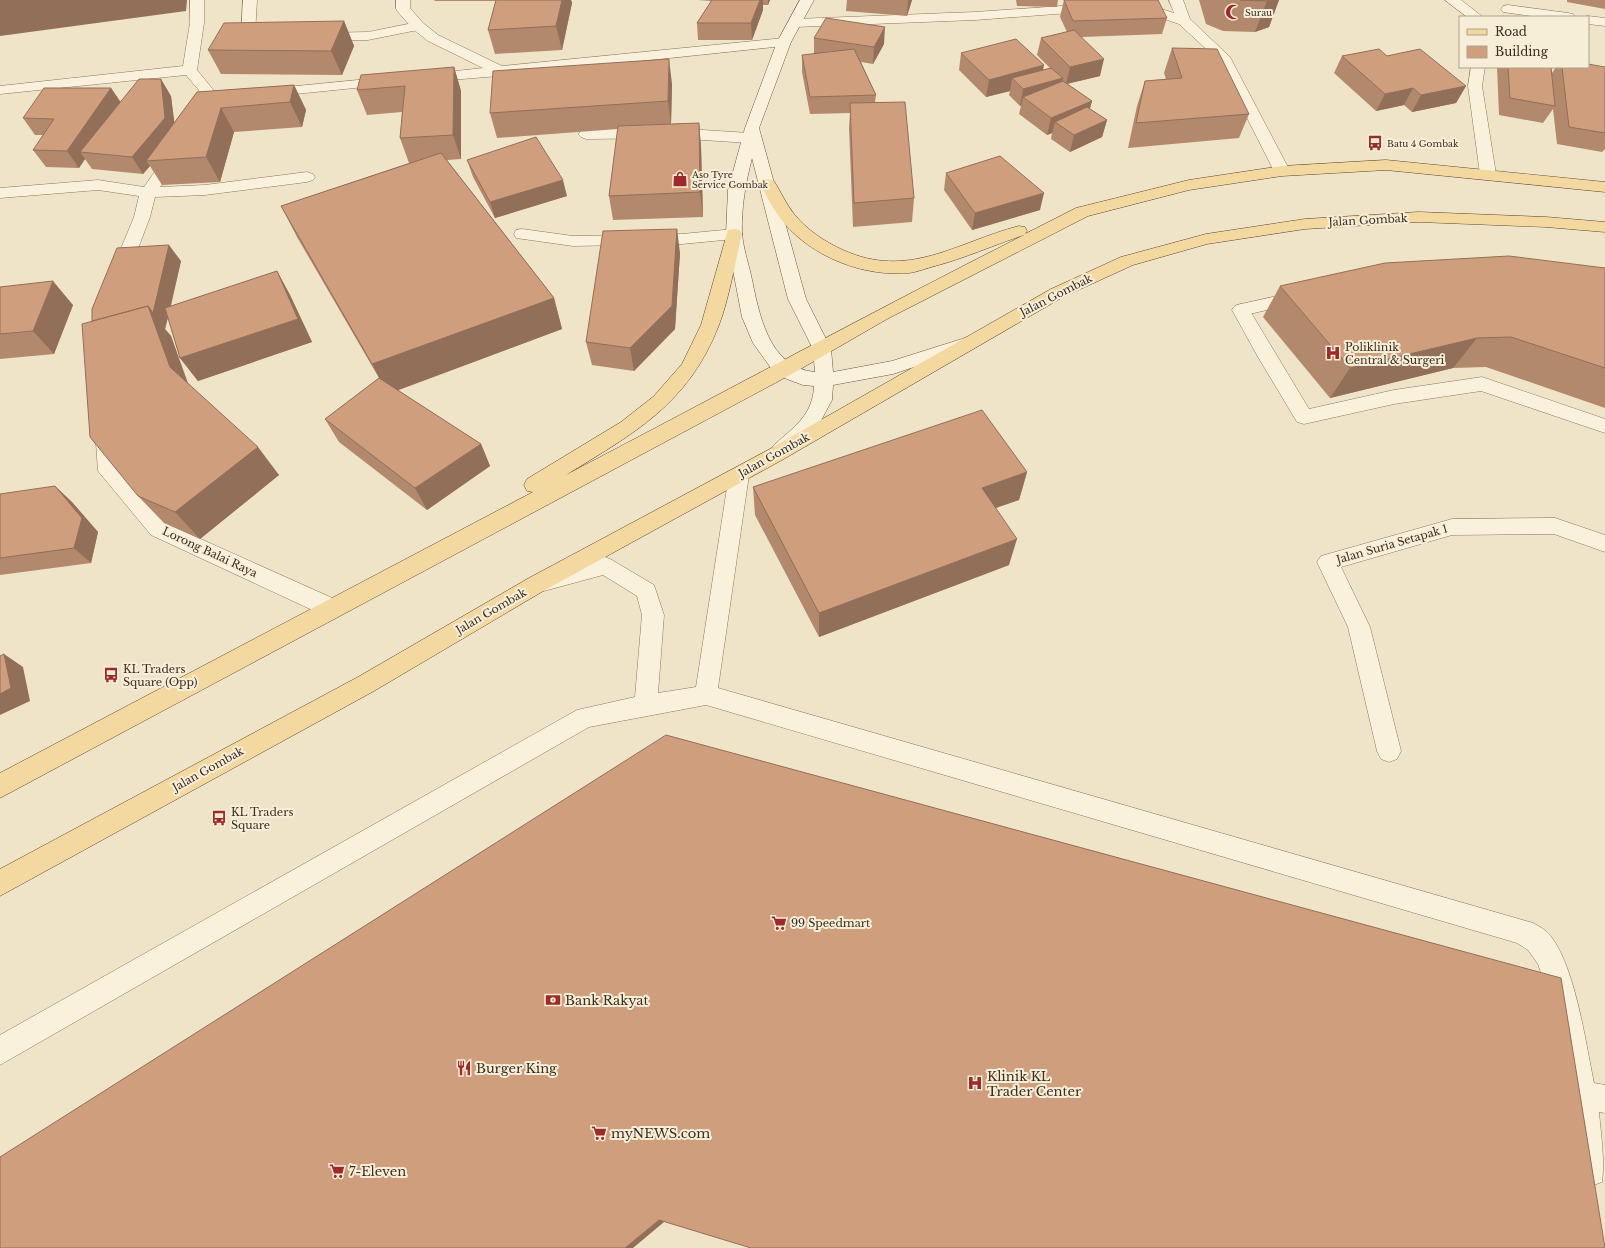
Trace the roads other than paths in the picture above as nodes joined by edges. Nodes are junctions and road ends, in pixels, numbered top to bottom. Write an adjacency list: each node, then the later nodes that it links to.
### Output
1 (197, 0): 24 (street)
2 (250, 0): 18 (street)
3 (403, 0): 16 (street)
4 (807, 0): 15 (street)
5 (1176, 0): 13 (street)
6 (1452, 0): 10 (street)
7 (1524, 0): 11 (street)
8 (1123, 6): 13 (street)
9 (1107, 7): 15 (street)
10 (1475, 16)
11 (1555, 16)
12 (1589, 20): 14 (street)
13 (1184, 21): 33 (street)
14 (1605, 22)
15 (795, 23): 19 (street)
16 (418, 26): 17 (street); 25 (street)
17 (304, 37)
18 (275, 38)
19 (784, 42): 20 (street); 25 (street)
20 (779, 57): 21 (street); 30 (street)
21 (763, 59)
22 (676, 67): 25 (street)
23 (1478, 68): 34 (street)
24 (190, 70): 26 (street); 29 (street)
25 (500, 77): 27 (street); 28 (street)
26 (0, 90)
27 (423, 90)
28 (392, 93)
29 (219, 104)
30 (750, 133): 31 (street); 36 (street); 43 (street)
31 (586, 134)
32 (184, 141): 38 (street)
33 (1282, 171): 34 (main road); 40 (main road)
34 (1488, 174): 37 (main road)
35 (307, 177): 38 (street)
36 (768, 184): 40 (main road); 47 (street)
37 (1605, 187)
38 (148, 192): 39 (street); 44 (street)
39 (0, 193)
40 (1082, 212): 47 (main road)
41 (1605, 227): 46 (main road, Jalan Gombak)
42 (522, 234): 43 (street)
43 (734, 234): 48 (street); 56 (main road)
44 (112, 290)
45 (1318, 294): 51 (street)
46 (968, 343): 49 (street); 52 (main road, Jalan Gombak)
47 (822, 349): 48 (main road); 49 (street)
48 (783, 370): 49 (street); 56 (main road)
49 (824, 380): 52 (street)
50 (103, 410): 56 (street, Lorong Balai Raya)
51 (1605, 426)
52 (775, 455): 53 (main road, Jalan Gombak)
53 (739, 475): 55 (main road, Jalan Gombak); 57 (street)
54 (1605, 544): 59 (street, Jalan Suria Setapak 1)
55 (537, 584): 58 (street); 61 (main road, Jalan Gombak)
56 (331, 608): 60 (main road)
57 (706, 695): 58 (street); 63 (street)
58 (646, 706): 62 (street)
59 (1389, 751)
60 (0, 786)
61 (0, 883)
62 (0, 1051)
63 (1594, 1097): 64 (street)
64 (1594, 1195)

